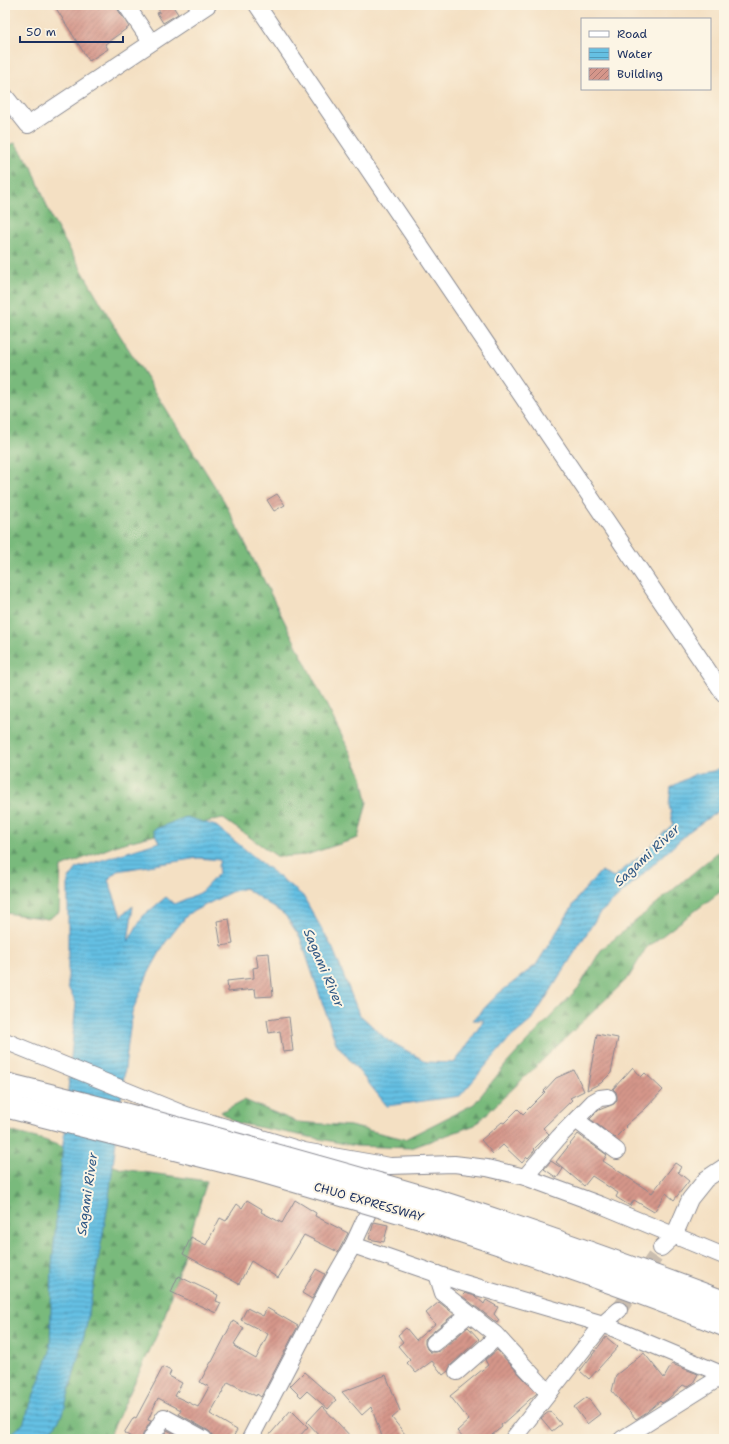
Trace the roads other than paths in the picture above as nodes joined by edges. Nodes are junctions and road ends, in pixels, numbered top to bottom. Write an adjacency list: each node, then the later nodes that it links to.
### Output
1 (126, 5): 4 (street)
2 (208, 5): 4 (street)
3 (257, 5): 6 (street)
4 (151, 42): 5 (street)
5 (5, 96)
6 (724, 694)
7 (5, 1041): 13 (street)
8 (5, 1084): 16 (highway, CHUO EXPRESSWAY, bridge)
9 (608, 1097): 11 (street)
10 (5, 1106): 16 (highway, CHUO EXPRESSWAY, bridge)
11 (576, 1120): 12 (street); 15 (street)
12 (617, 1151)
13 (390, 1166): 15 (street); 18 (street)
14 (724, 1166): 17 (street)
15 (525, 1177): 17 (street)
16 (430, 1210): 22 (highway, CHUO EXPRESSWAY); 26 (highway, CHUO EXPRESSWAY)
17 (674, 1236): 19 (street); 20 (street)
18 (353, 1245): 21 (street); 34 (street)
19 (661, 1248)
20 (724, 1256)
21 (437, 1274): 24 (street); 25 (street)
22 (724, 1302)
23 (619, 1310): 25 (street)
24 (469, 1314): 27 (street); 28 (street)
25 (603, 1324): 30 (street); 31 (street)
26 (724, 1325)
27 (497, 1337): 29 (street); 31 (street)
28 (434, 1343)
29 (457, 1372)
30 (724, 1375): 36 (street)
31 (549, 1393): 35 (street)
32 (151, 1439): 33 (street)
33 (204, 1439)
34 (250, 1439)
35 (513, 1439)
36 (622, 1439)

